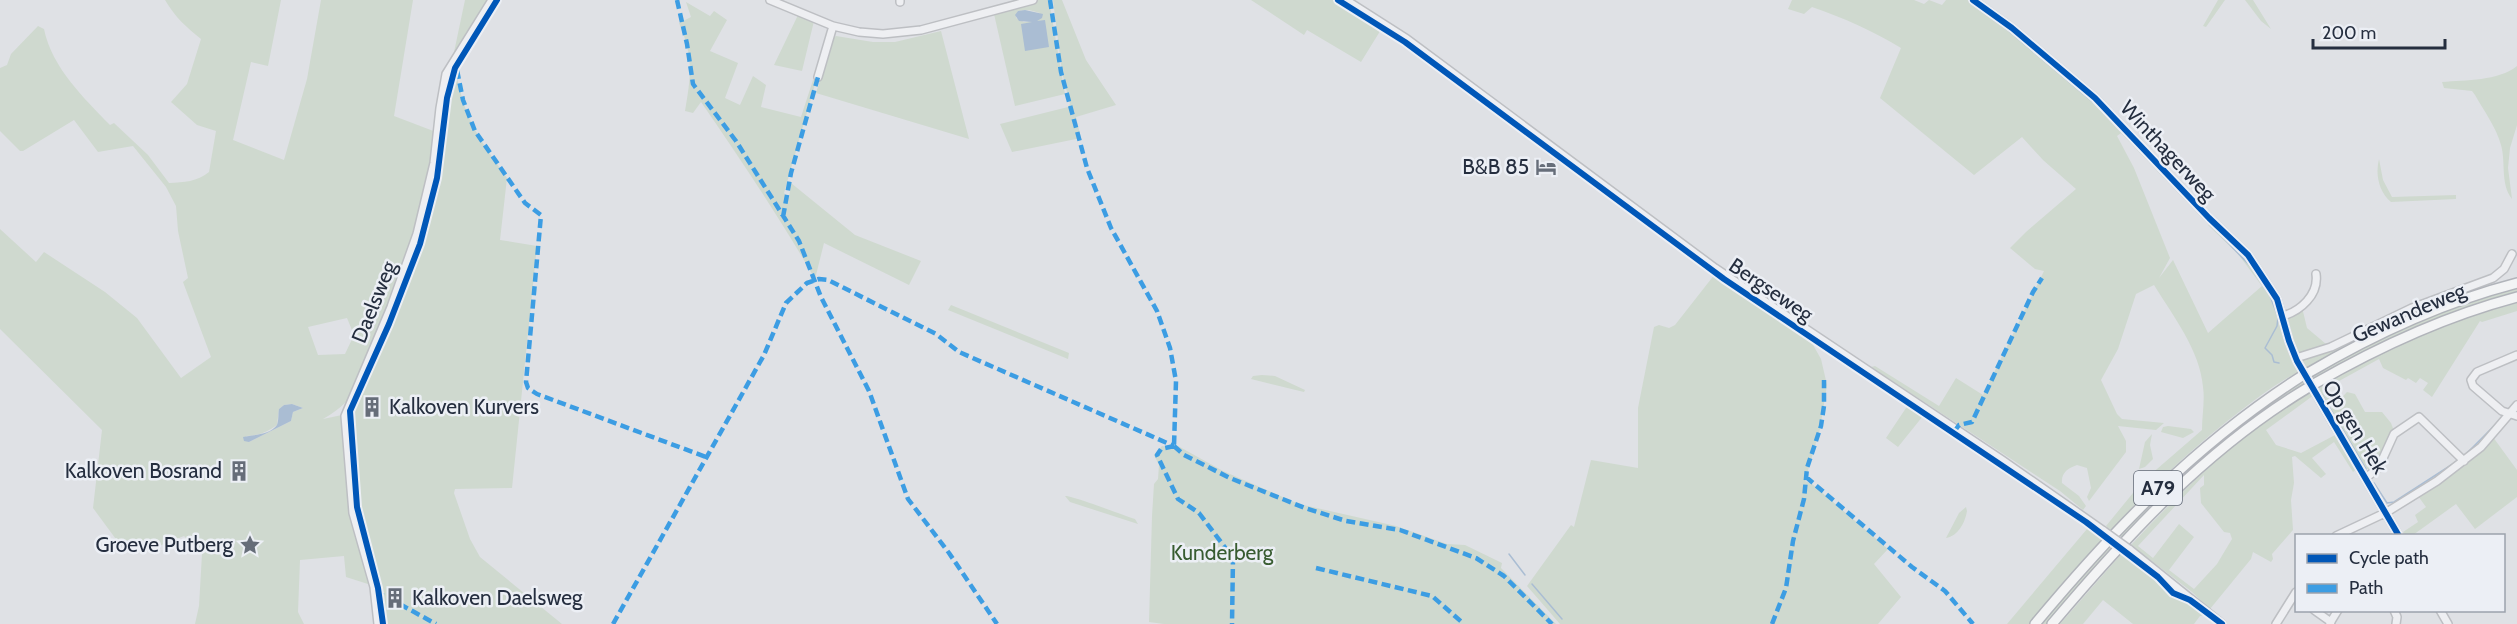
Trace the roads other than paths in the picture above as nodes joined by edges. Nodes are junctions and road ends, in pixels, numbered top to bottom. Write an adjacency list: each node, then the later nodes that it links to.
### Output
1 (492, 0): 27 (street, Daelsweg)
2 (770, 0): 8 (street)
3 (999, 0): 7 (street)
4 (1033, 0): 7 (street)
5 (1346, 0): 30 (street, Bergseweg, bridge)
6 (1973, 0): 14 (street, Winthagerweg)
7 (1002, 9): 8 (street)
8 (833, 26): 9 (street)
9 (818, 77)
10 (2512, 254): 16 (street, Gewandeweg)
11 (2316, 274): 14 (street)
12 (2517, 283): 28 (highway, A79)
13 (2517, 297): 29 (highway, A79)
14 (2283, 316): 16 (street, Winthagerweg)
15 (2517, 355): 18 (street)
16 (2296, 358): 20 (street, Op gen Hek)
17 (2517, 405): 18 (street)
18 (2513, 415): 19 (street)
19 (2464, 461): 20 (street, Op gen Hek); 21 (street)
20 (2366, 478): 21 (street, Op gen Hek)
21 (2387, 512): 22 (street); 23 (street, Op gen Hek)
22 (2340, 534)
23 (2398, 534)
24 (2295, 597): 31 (street)
25 (2316, 612): 26 (street)
26 (2330, 623)
27 (378, 624)
28 (2035, 624)
29 (2052, 624)
30 (2222, 624)
31 (2276, 624)

